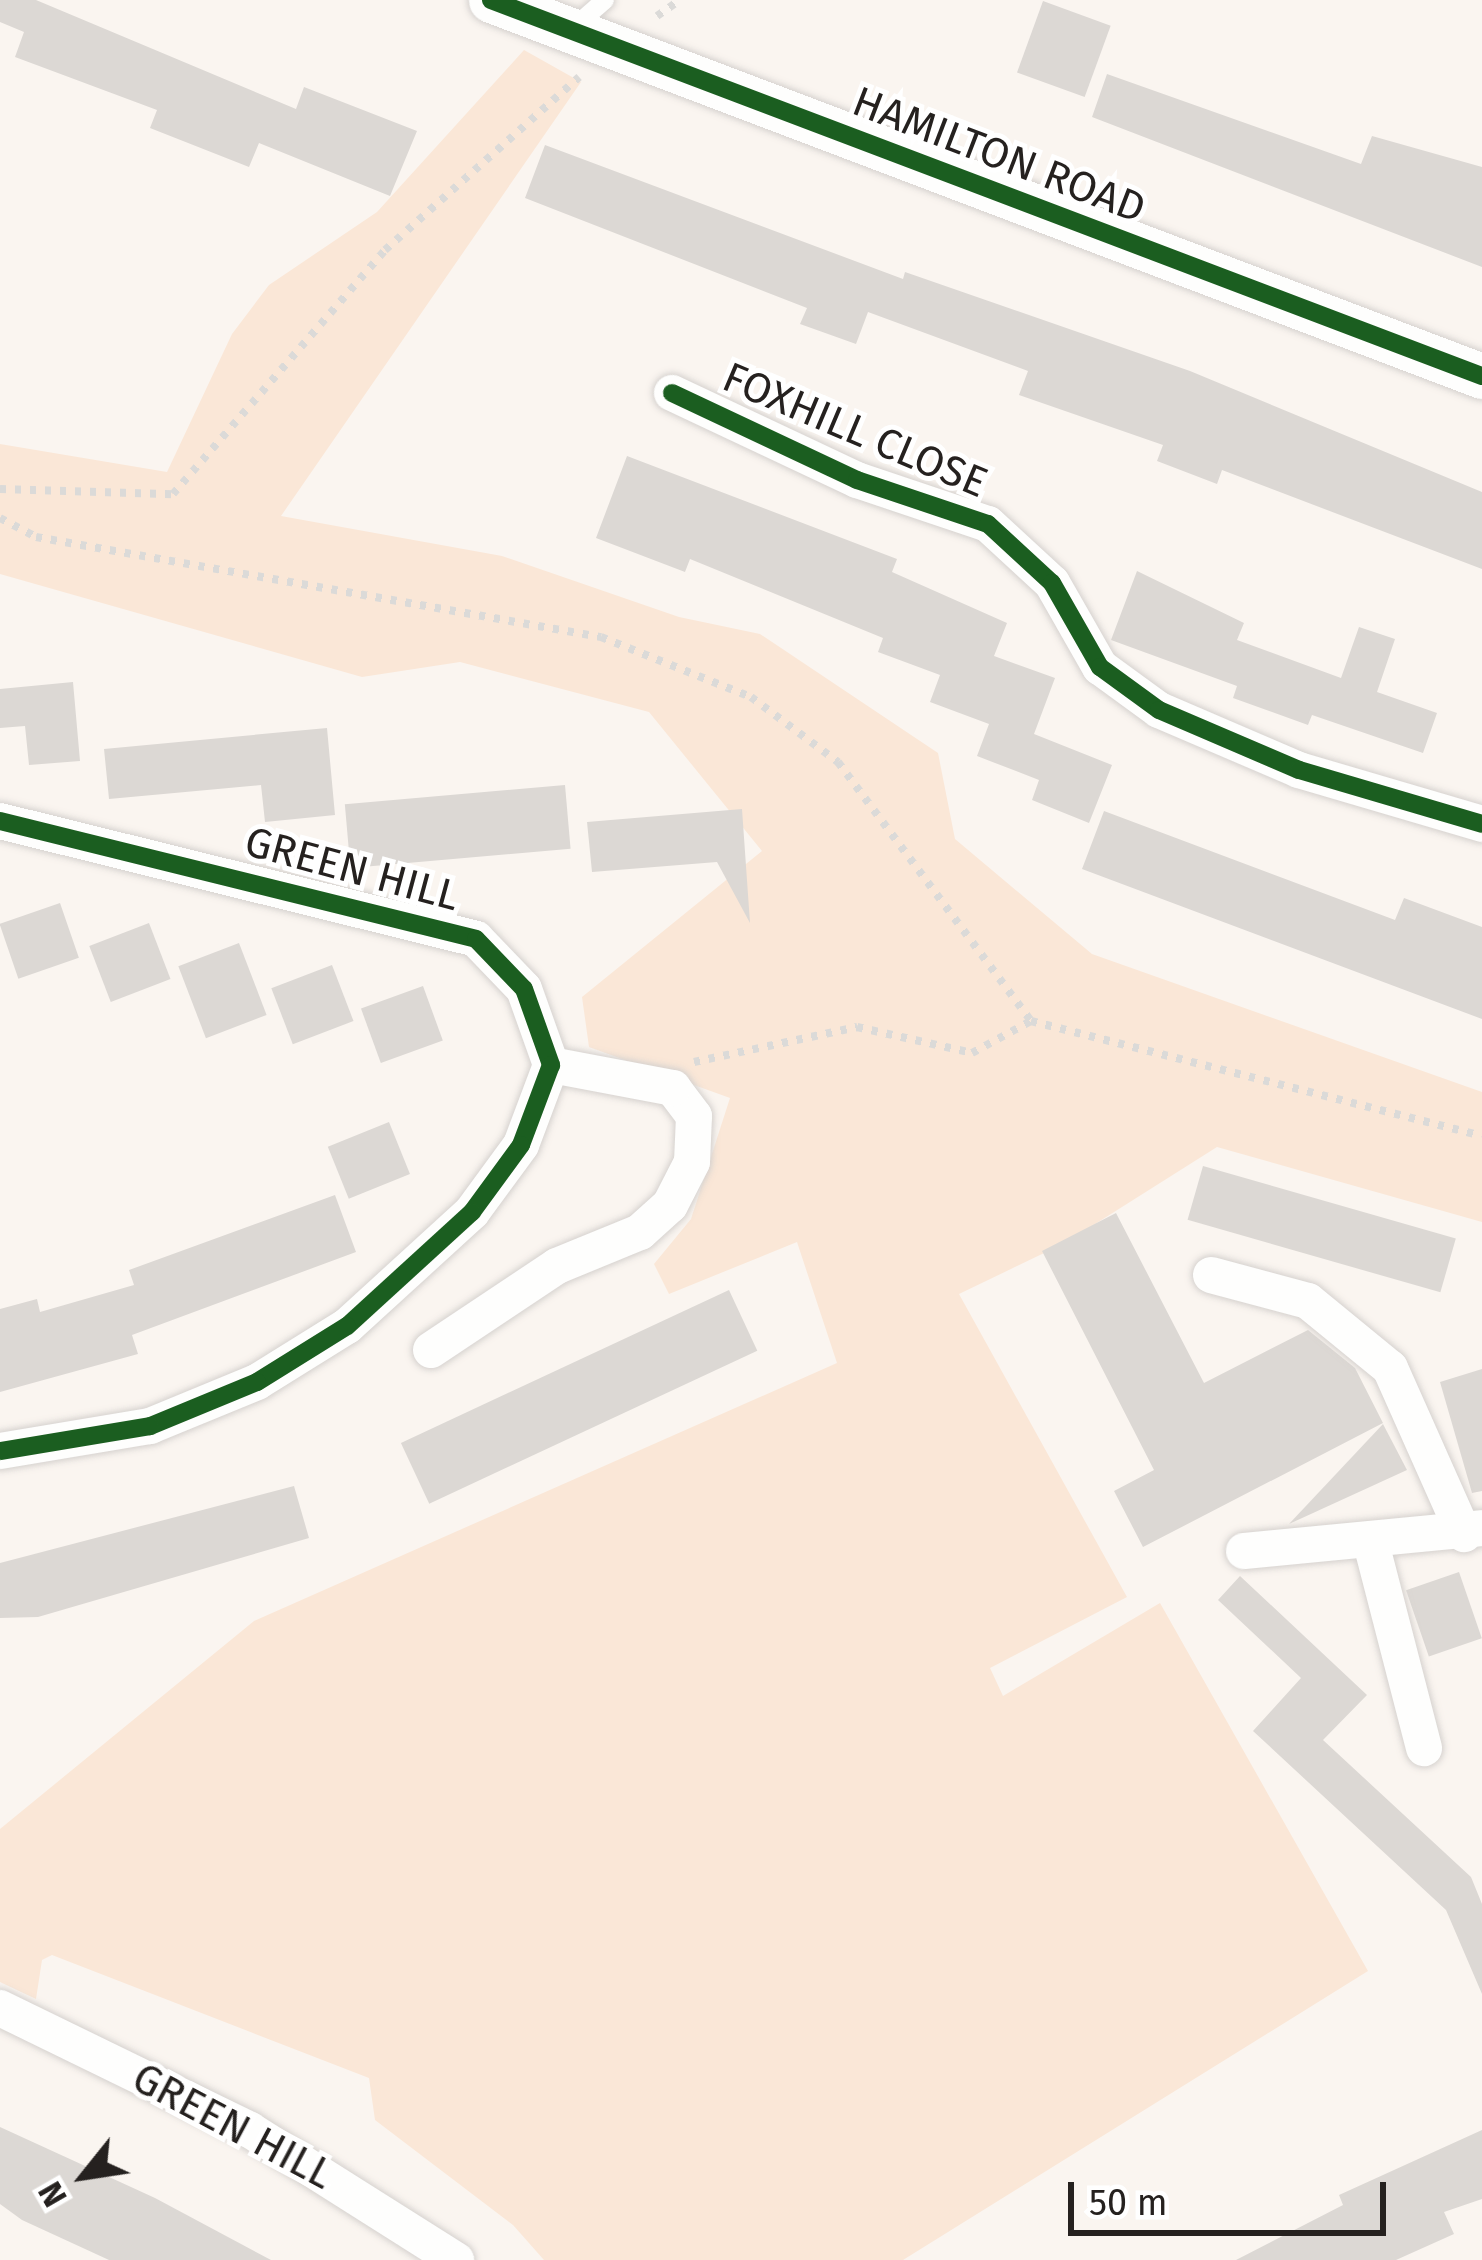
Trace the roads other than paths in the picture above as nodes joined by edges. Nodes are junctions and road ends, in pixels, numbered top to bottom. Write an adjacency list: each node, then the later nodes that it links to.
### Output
1 (491, 0): 3 (street, HAMILTON ROAD)
2 (605, 0): 3 (lane)
3 (570, 30): 4 (street, HAMILTON ROAD)
4 (1482, 376)
5 (672, 393): 7 (street, FOXHILL CLOSE)
6 (0, 821): 8 (street, GREEN HILL)
7 (1482, 824)
8 (550, 1065): 10 (street); 11 (street)
9 (1210, 1275): 12 (street)
10 (430, 1351)
11 (0, 1451)
12 (1473, 1531): 13 (street)
13 (1371, 1544): 14 (street); 15 (street)
14 (1244, 1551)
15 (1424, 1748)
16 (0, 2008): 17 (street, GREEN HILL)
17 (456, 2260)

